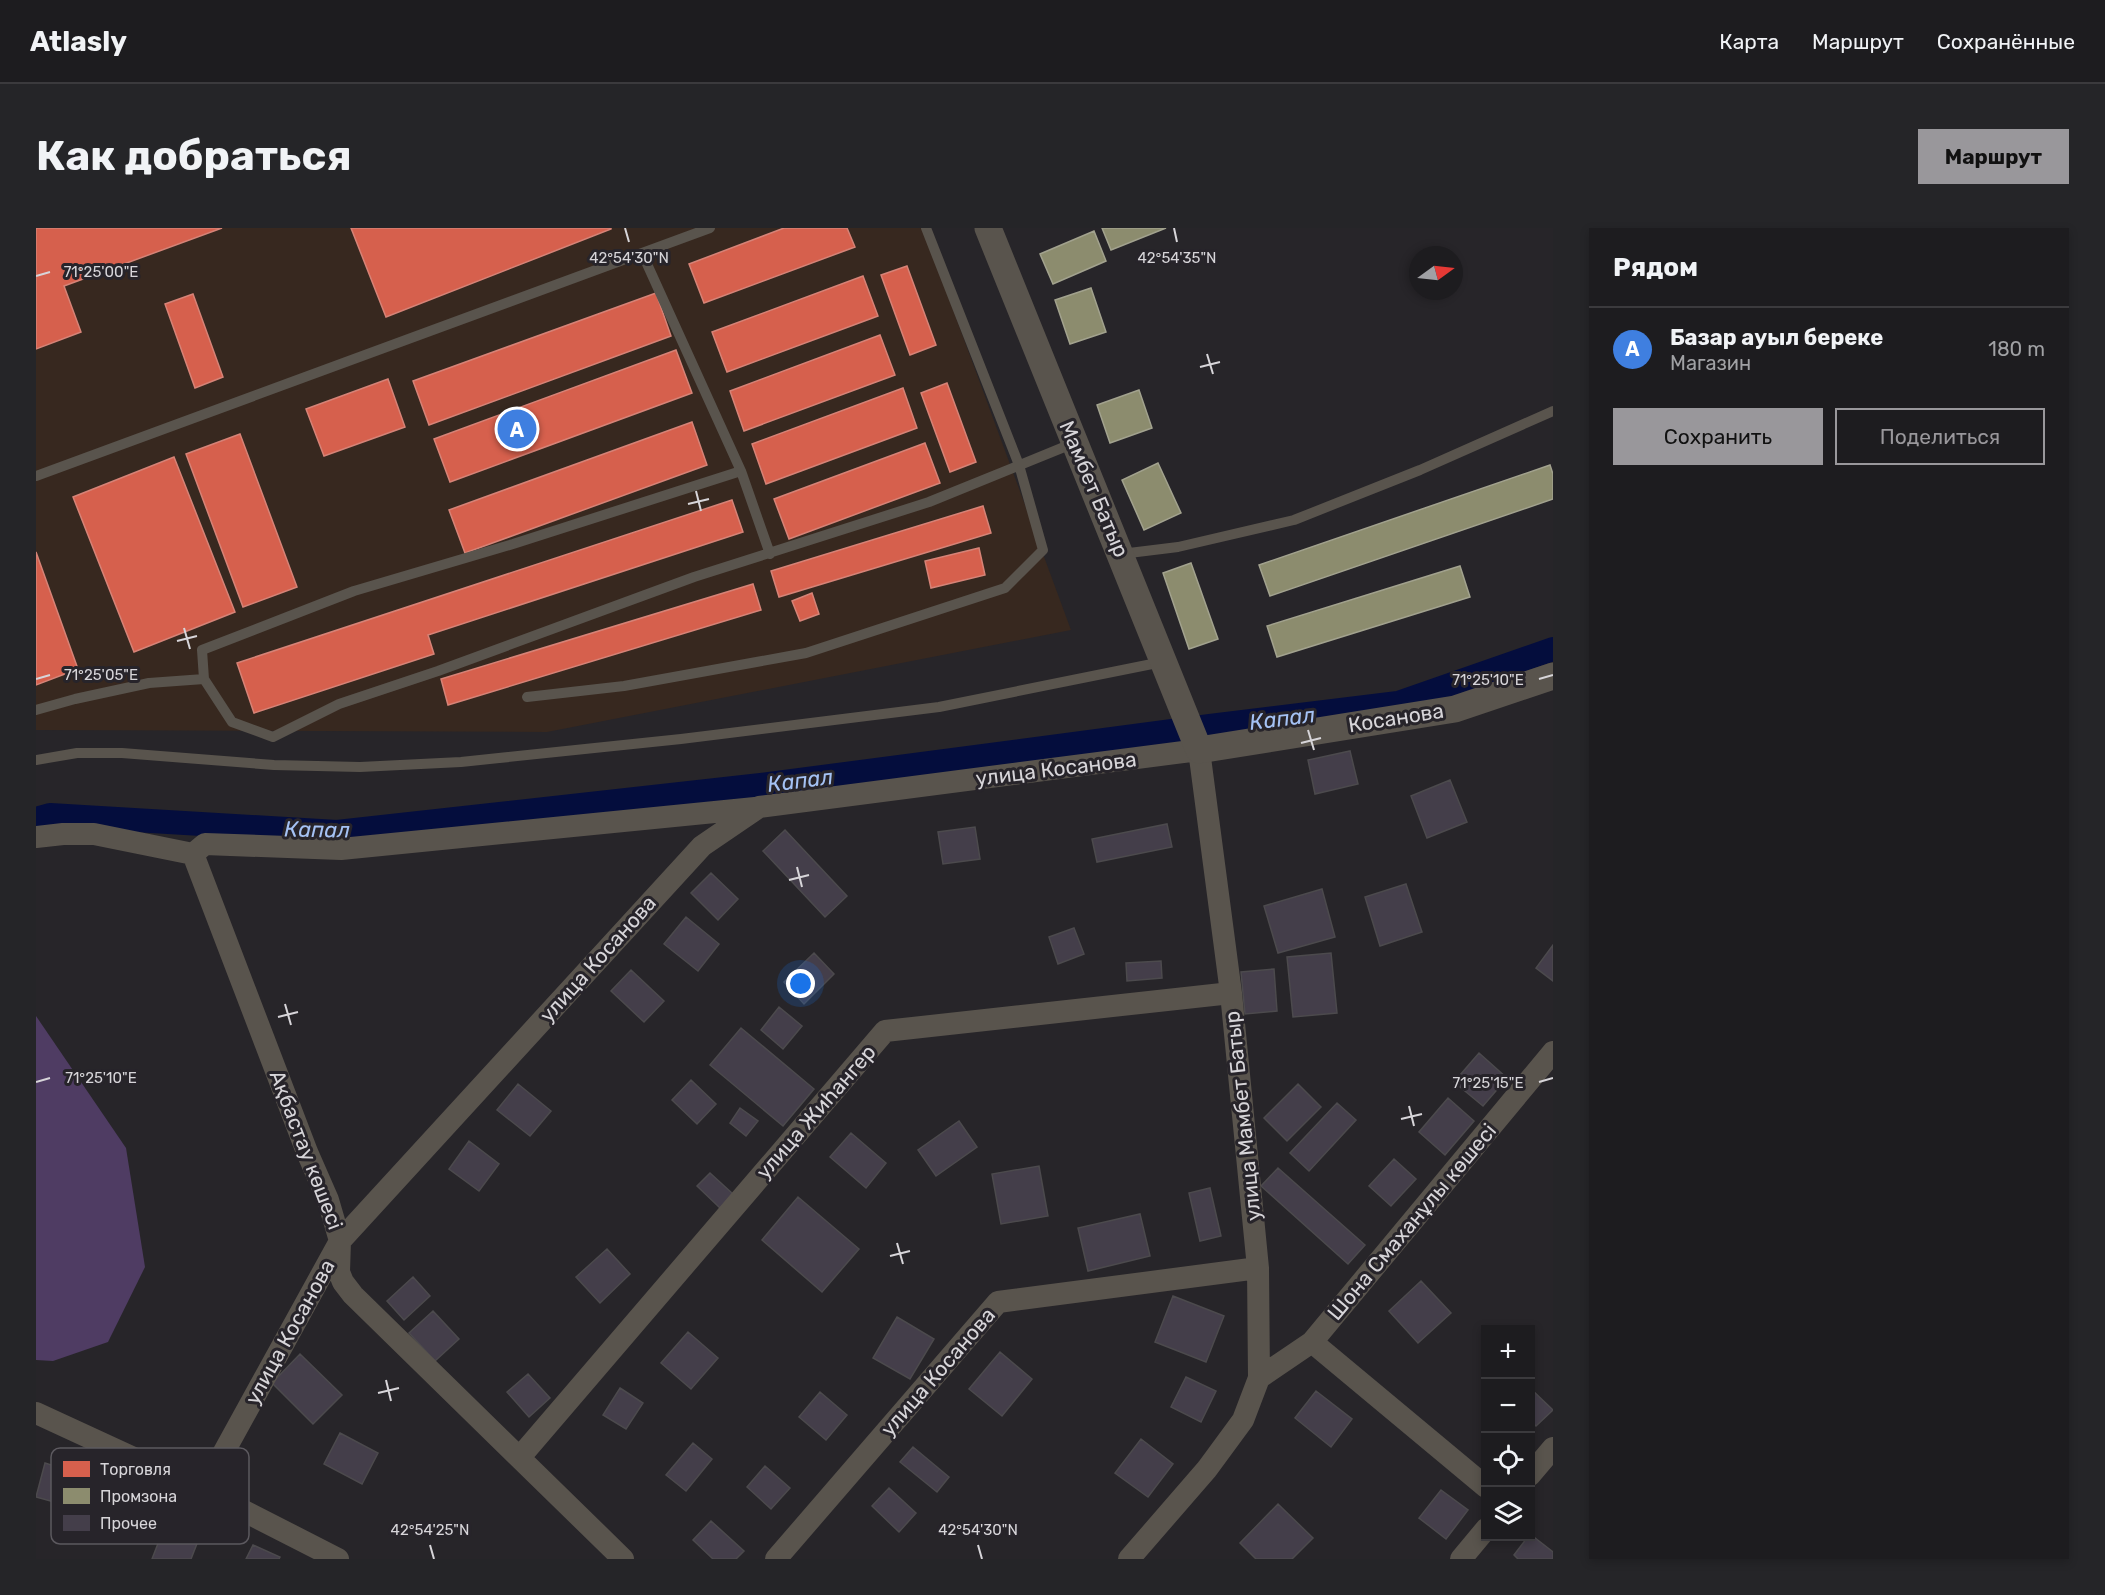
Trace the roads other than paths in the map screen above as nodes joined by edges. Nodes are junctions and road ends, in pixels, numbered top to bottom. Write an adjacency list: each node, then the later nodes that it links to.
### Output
1 (710, 228): 4 (lane)
2 (926, 228): 7 (lane)
3 (988, 228): 6 (street, Мамбет Батыр)
4 (642, 253): 8 (lane); 9 (lane)
5 (1553, 411): 11 (lane)
6 (1074, 443): 7 (lane); 11 (street, Мамбет Батыр)
7 (1019, 465): 10 (lane); 15 (lane)
8 (741, 471): 10 (lane); 14 (lane)
9 (36, 476)
10 (770, 554): 14 (lane)
11 (1121, 554): 12 (street, Мамбет Батыр)
12 (1162, 662): 17 (street, Мамбет Батыр); 18 (lane)
13 (1553, 676): 17 (street, Косанова)
14 (204, 679): 16 (lane)
15 (527, 697)
16 (36, 710)
17 (1199, 750): 19 (street, улица Косанова); 22 (street, улица Мамбет Батыр)
18 (36, 760)
19 (759, 807): 21 (street); 24 (street, улица Косанова)
20 (36, 837): 21 (street)
21 (193, 854): 24 (street, Ақбастау көшесі)
22 (1231, 993): 25 (street, улица Мамбет Батыр); 32 (street, улица Жиhангер)
23 (1553, 1052): 26 (street, Шона Смаханұлы көшесі)
24 (340, 1241): 30 (street, улица Косанова); 32 (street, Ақбастау көшесі)
25 (1258, 1269): 27 (street, улица Мамбет Батыр); 39 (street, улица Косанова)
26 (1312, 1342): 27 (street, Шона Смаханұлы көшесі); 34 (street)
27 (1259, 1378): 40 (street, улица Мамбет Батыр)
28 (36, 1413): 29 (street)
29 (112, 1448)
30 (226, 1448)
31 (1553, 1448): 33 (street)
32 (520, 1457): 38 (street, Ақбастау көшесі)
33 (1535, 1469)
34 (1481, 1484)
35 (249, 1514): 37 (street)
36 (1481, 1534): 41 (street)
37 (338, 1559)
38 (623, 1559)
39 (776, 1559)
40 (1129, 1559)
41 (1461, 1559)

